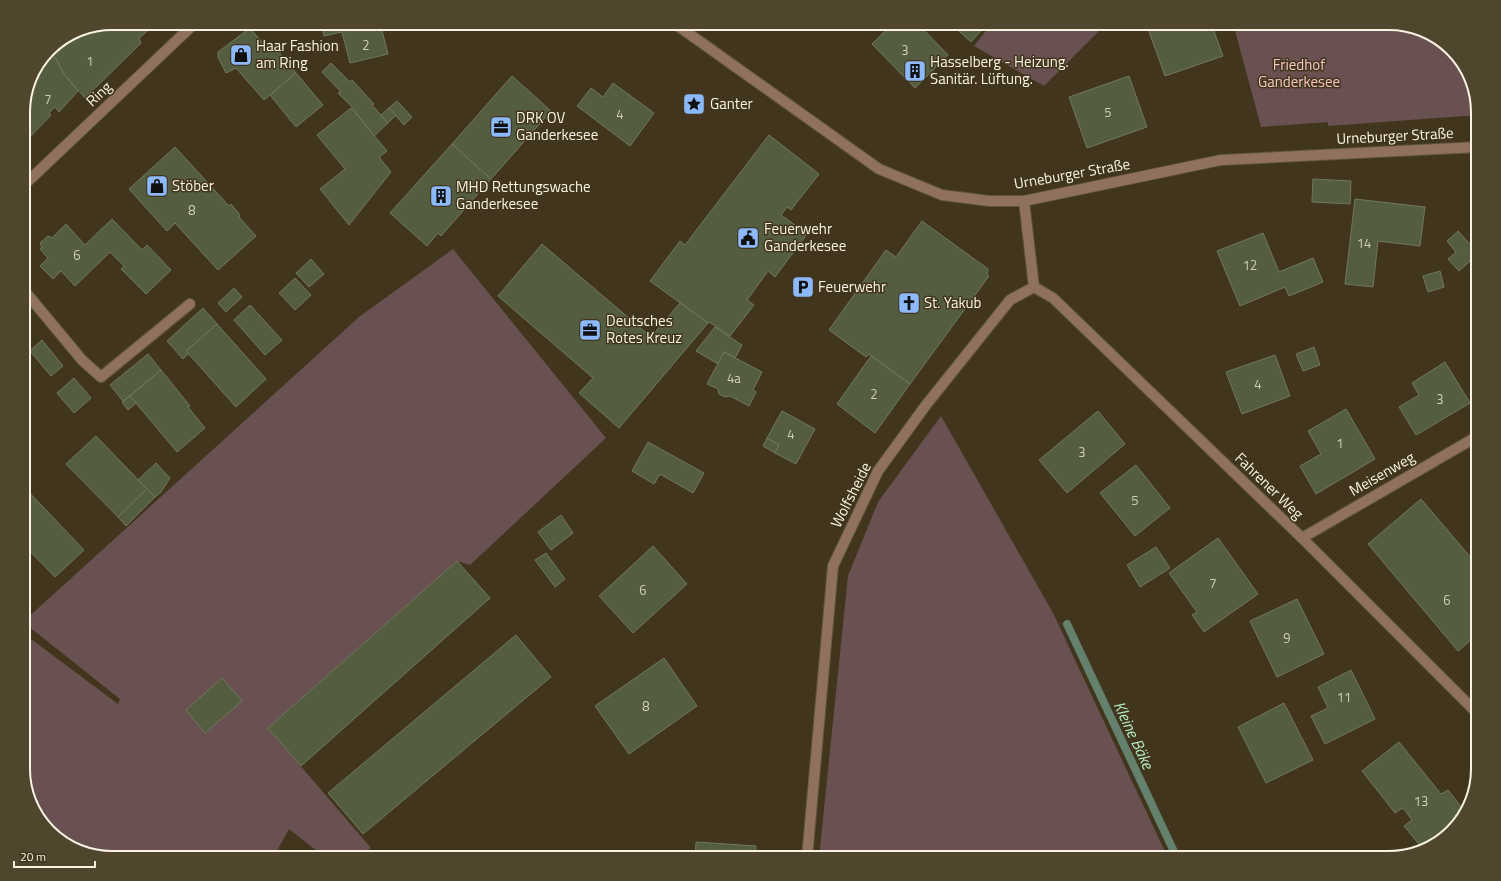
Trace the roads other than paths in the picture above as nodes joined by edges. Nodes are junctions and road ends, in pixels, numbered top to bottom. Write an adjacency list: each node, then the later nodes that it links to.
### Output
1 (188, 30): 4 (street, Ring)
2 (684, 30): 5 (street, Urneburger Straße)
3 (1471, 147): 5 (street, Urneburger Straße)
4 (30, 179)
5 (1024, 201): 6 (street)
6 (1034, 287): 10 (street, Fahrener Weg); 12 (street, Wolfsheide)
7 (30, 297): 8 (street)
8 (190, 304)
9 (1471, 440): 10 (street, Meisenweg)
10 (1302, 538): 11 (street, Fahrener Weg)
11 (1471, 707)
12 (808, 851)

